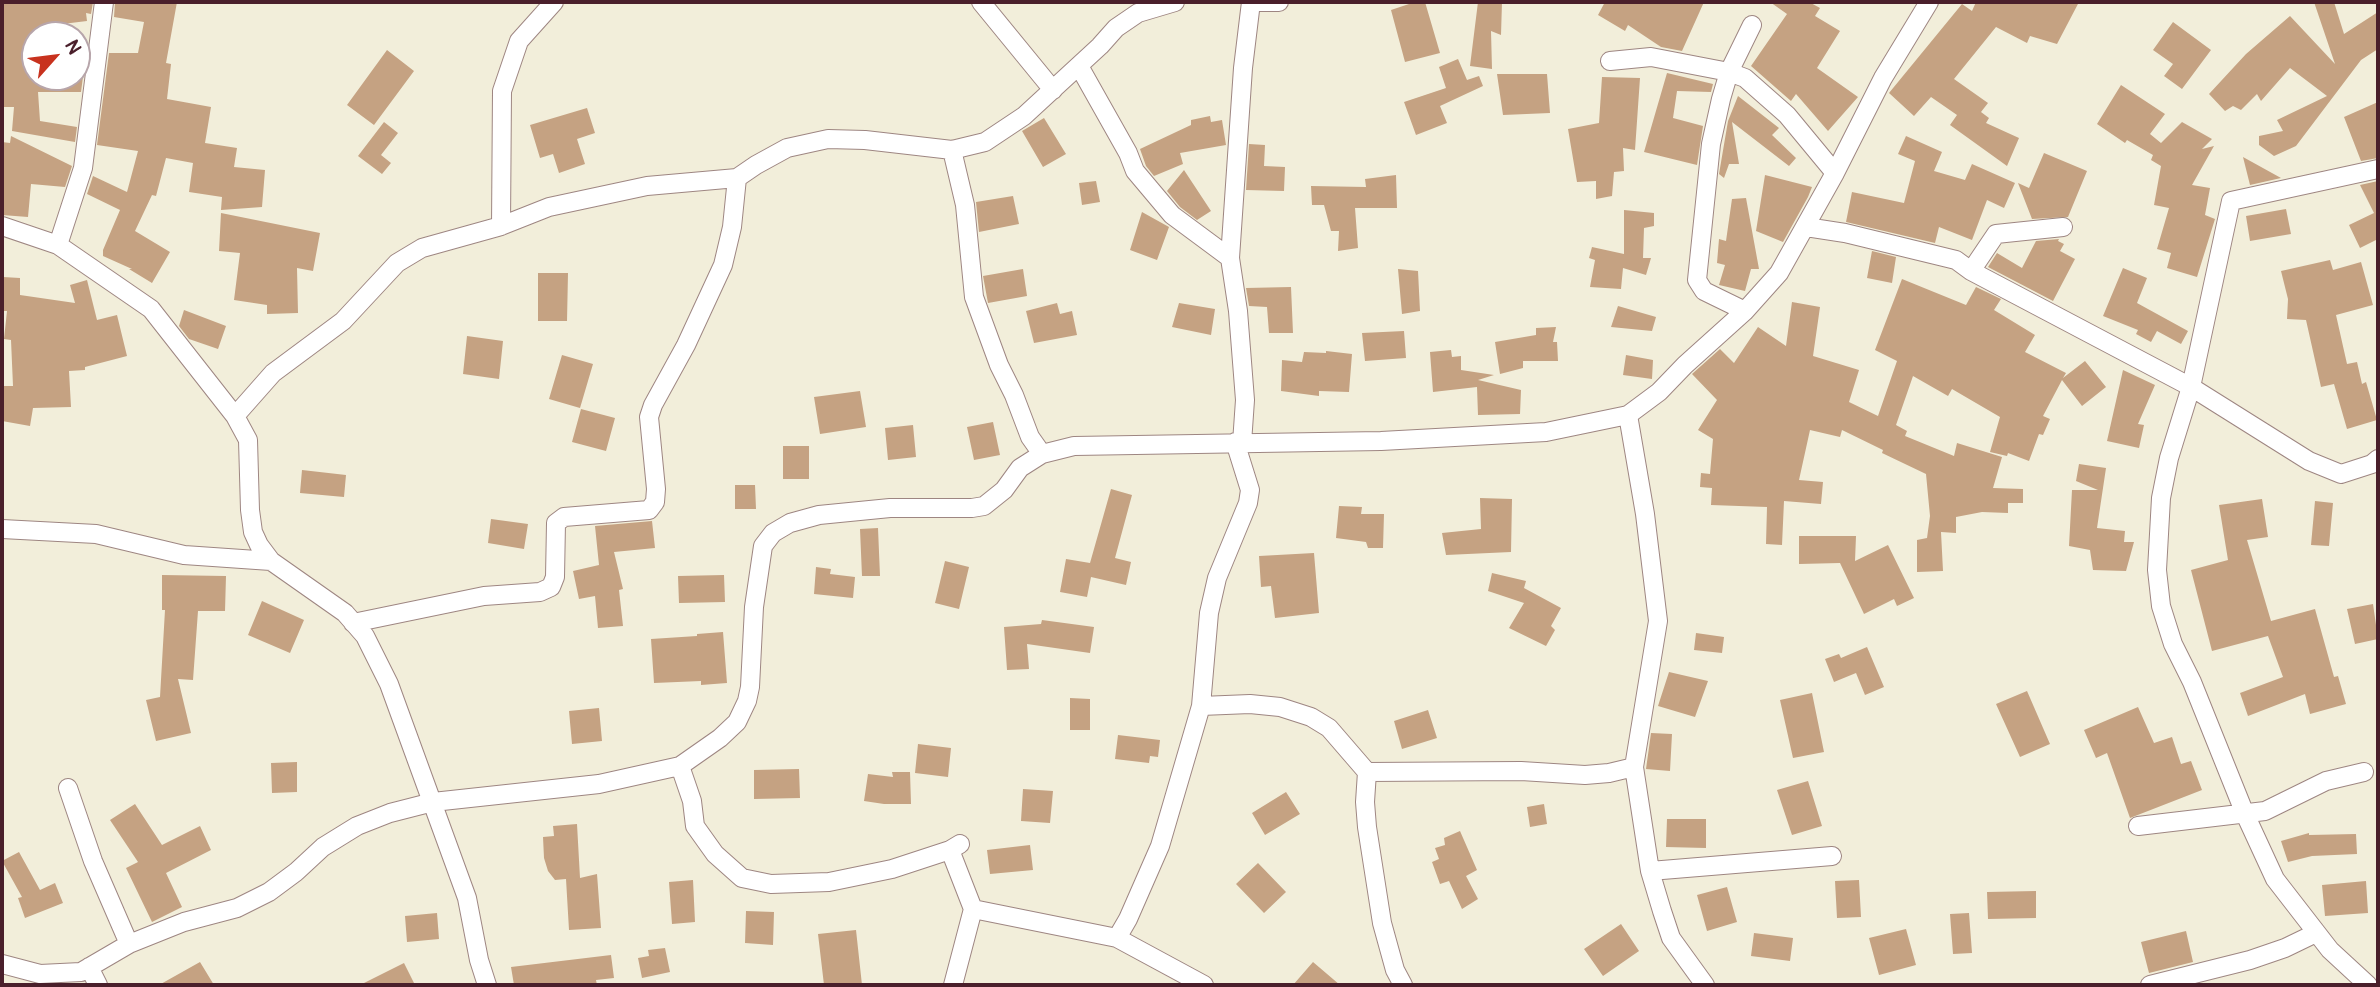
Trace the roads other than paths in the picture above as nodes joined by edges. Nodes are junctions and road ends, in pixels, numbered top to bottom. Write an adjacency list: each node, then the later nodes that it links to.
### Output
1 (104, 2): 22 (street)
2 (554, 2): 19 (street)
3 (981, 2): 13 (street)
4 (1175, 2): 11 (street)
5 (1251, 2): 23 (street)
6 (1260, 2): 7 (street)
7 (1279, 2)
8 (1929, 2): 16 (street)
9 (1752, 25): 12 (street)
10 (1610, 61): 12 (street)
11 (1079, 66): 13 (street); 23 (street)
12 (1729, 72): 16 (street); 25 (street)
13 (1053, 90): 14 (street)
14 (952, 150): 17 (street); 30 (street)
15 (2378, 169): 26 (street)
16 (1835, 173): 20 (street)
17 (737, 178): 19 (street); 34 (street)
18 (2, 226): 22 (street)
19 (501, 226): 28 (street)
20 (1806, 227): 24 (street); 25 (street)
21 (2063, 228): 24 (street)
22 (58, 245): 28 (street)
23 (1230, 258): 29 (street)
24 (1971, 271): 26 (street)
25 (1745, 311): 27 (street)
26 (2191, 387): 31 (street); 42 (street)
27 (1628, 415): 29 (street); 37 (street)
28 (236, 416): 33 (street)
29 (1239, 442): 30 (street); 35 (street)
30 (1042, 454): 36 (street)
31 (2378, 459)
32 (2, 529): 33 (street)
33 (271, 561): 34 (street)
34 (353, 622): 41 (street)
35 (1201, 706): 38 (street); 48 (street)
36 (680, 766): 41 (street); 46 (street)
37 (1634, 767): 38 (street); 45 (street)
38 (1367, 772): 56 (street)
39 (2364, 772): 42 (street)
40 (68, 788): 49 (street)
41 (433, 802): 49 (street); 53 (street)
42 (2245, 814): 43 (street); 47 (street)
43 (2138, 826)
44 (1832, 856): 45 (street)
45 (1650, 870): 57 (street)
46 (973, 909): 48 (street); 54 (street)
47 (2316, 933): 58 (street); 59 (street)
48 (1117, 938): 55 (street)
49 (129, 944): 51 (street)
50 (2, 964): 51 (street)
51 (89, 967): 52 (street)
52 (98, 985)
53 (487, 985)
54 (953, 985)
55 (1203, 985)
56 (1403, 985)
57 (1705, 985)
58 (2150, 985)
59 (2368, 985)

